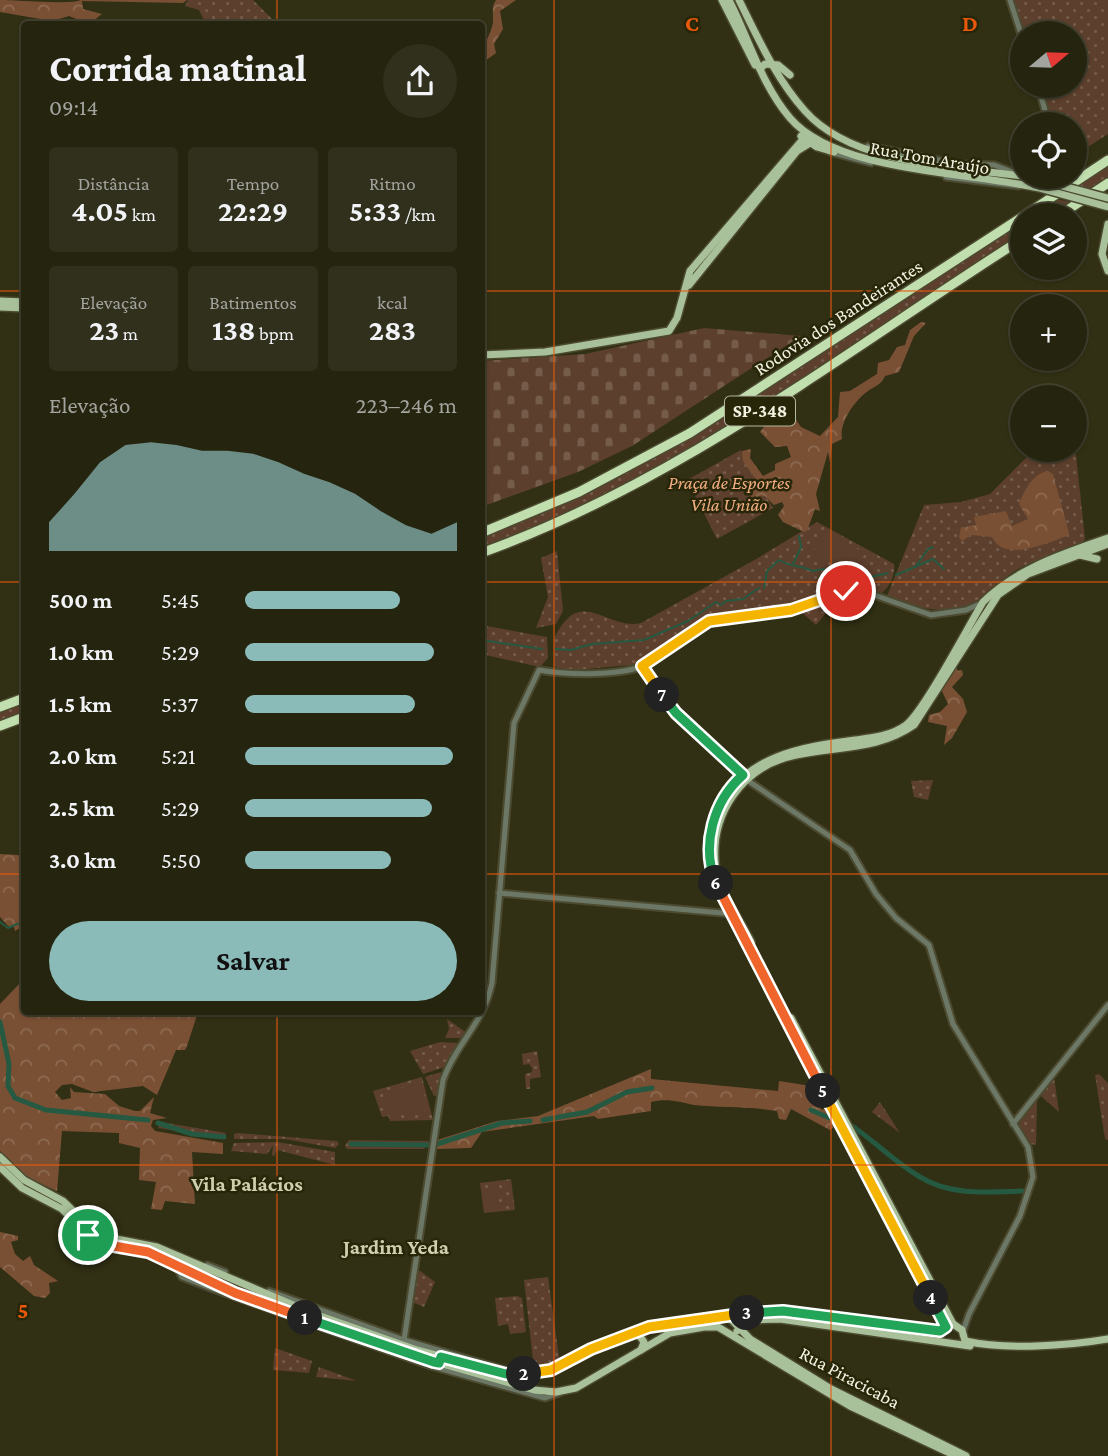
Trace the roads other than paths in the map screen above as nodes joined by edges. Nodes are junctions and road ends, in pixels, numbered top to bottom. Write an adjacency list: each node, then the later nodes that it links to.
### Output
1 (722, 0): 7 (main road)
2 (729, 0): 7 (main road)
3 (739, 0): 6 (main road)
4 (1010, 0): 5 (street)
5 (1017, 21)
6 (772, 64): 7 (main road); 8 (main road); 10 (main road)
7 (762, 75): 9 (main road)
8 (790, 75)
9 (775, 100): 11 (main road); 13 (main road)
10 (845, 138): 13 (main road); 15 (main road)
11 (807, 140): 12 (main road); 35 (main road)
12 (826, 150): 13 (main road); 18 (street, Rua Tom Araújo)
13 (843, 152): 16 (main road)
14 (1108, 160): 22 (highway, Rodovia dos Bandeirantes / SP-348)
15 (1010, 174)
16 (1010, 183)
17 (1108, 183): 23 (highway)
18 (1010, 185)
19 (1056, 189): 24 (main road, bridge)
20 (1066, 189): 21 (main road, bridge)
21 (1108, 198)
22 (1043, 203)
23 (1077, 203)
24 (1108, 207)
25 (1108, 224): 27 (main road)
26 (1010, 225): 36 (highway, Rodovia dos Bandeirantes / SP-348)
27 (1102, 247): 29 (main road); 30 (main road)
28 (1010, 248): 39 (highway, Rodovia dos Bandeirantes / SP-348)
29 (1108, 259)
30 (1108, 271)
31 (0, 301): 32 (main road)
32 (21, 302)
33 (0, 307): 34 (main road)
34 (21, 308)
35 (485, 355)
36 (485, 531)
37 (1108, 538): 44 (main road)
38 (1108, 544): 40 (main road)
39 (485, 551)
40 (1080, 554): 41 (main road); 42 (main road)
41 (1097, 559)
42 (1016, 581): 43 (main road); 50 (main road)
43 (1016, 593)
44 (983, 603): 45 (street); 54 (main road)
45 (642, 666): 54 (street); 55 (street)
46 (21, 699): 47 (highway)
47 (0, 707)
48 (21, 718): 49 (highway)
49 (0, 726)
50 (874, 744): 51 (main road); 52 (main road)
51 (811, 752): 53 (main road); 54 (main road)
52 (872, 754)
53 (807, 763)
54 (745, 778): 56 (main road); 65 (street)
55 (499, 893): 56 (street); 59 (street)
56 (735, 915): 57 (main road)
57 (751, 946): 61 (main road); 77 (main road)
58 (1108, 1005): 65 (street)
59 (485, 1007)
60 (480, 1015): 83 (street)
61 (794, 1023): 62 (main road); 64 (main road)
62 (807, 1027)
63 (846, 1101): 64 (main road)
64 (837, 1105): 77 (main road)
65 (1013, 1124): 73 (street)
66 (0, 1157): 69 (main road)
67 (0, 1167): 68 (main road)
68 (175, 1265): 70 (main road); 71 (street)
69 (206, 1267): 70 (main road); 83 (street); 89 (main road)
70 (203, 1278): 71 (main road); 89 (main road)
71 (223, 1293): 89 (street)
72 (678, 1314): 76 (main road)
73 (969, 1314): 77 (street); 81 (street)
74 (727, 1315): 75 (main road); 76 (main road); 78 (main road, Rua Piracicaba)
75 (822, 1320): 77 (main road); 78 (main road); 84 (main road)
76 (667, 1323): 79 (main road)
77 (949, 1327): 81 (main road); 84 (main road)
78 (740, 1328): 80 (main road); 93 (main road, Rua Piracicaba)
79 (636, 1331): 87 (main road); 91 (main road)
80 (730, 1333): 87 (main road); 92 (main road, Rua Piracicaba)
81 (962, 1334): 85 (main road); 86 (main road)
82 (1108, 1339): 86 (main road)
83 (404, 1340): 89 (street)
84 (940, 1341): 85 (main road)
85 (953, 1342): 86 (main road)
86 (987, 1344)
87 (641, 1351): 90 (main road)
88 (453, 1355): 89 (street); 90 (main road); 91 (street)
89 (426, 1356): 90 (main road); 90 (street)
90 (442, 1363): 91 (main road)
91 (522, 1374)
92 (956, 1456)
93 (966, 1456)

